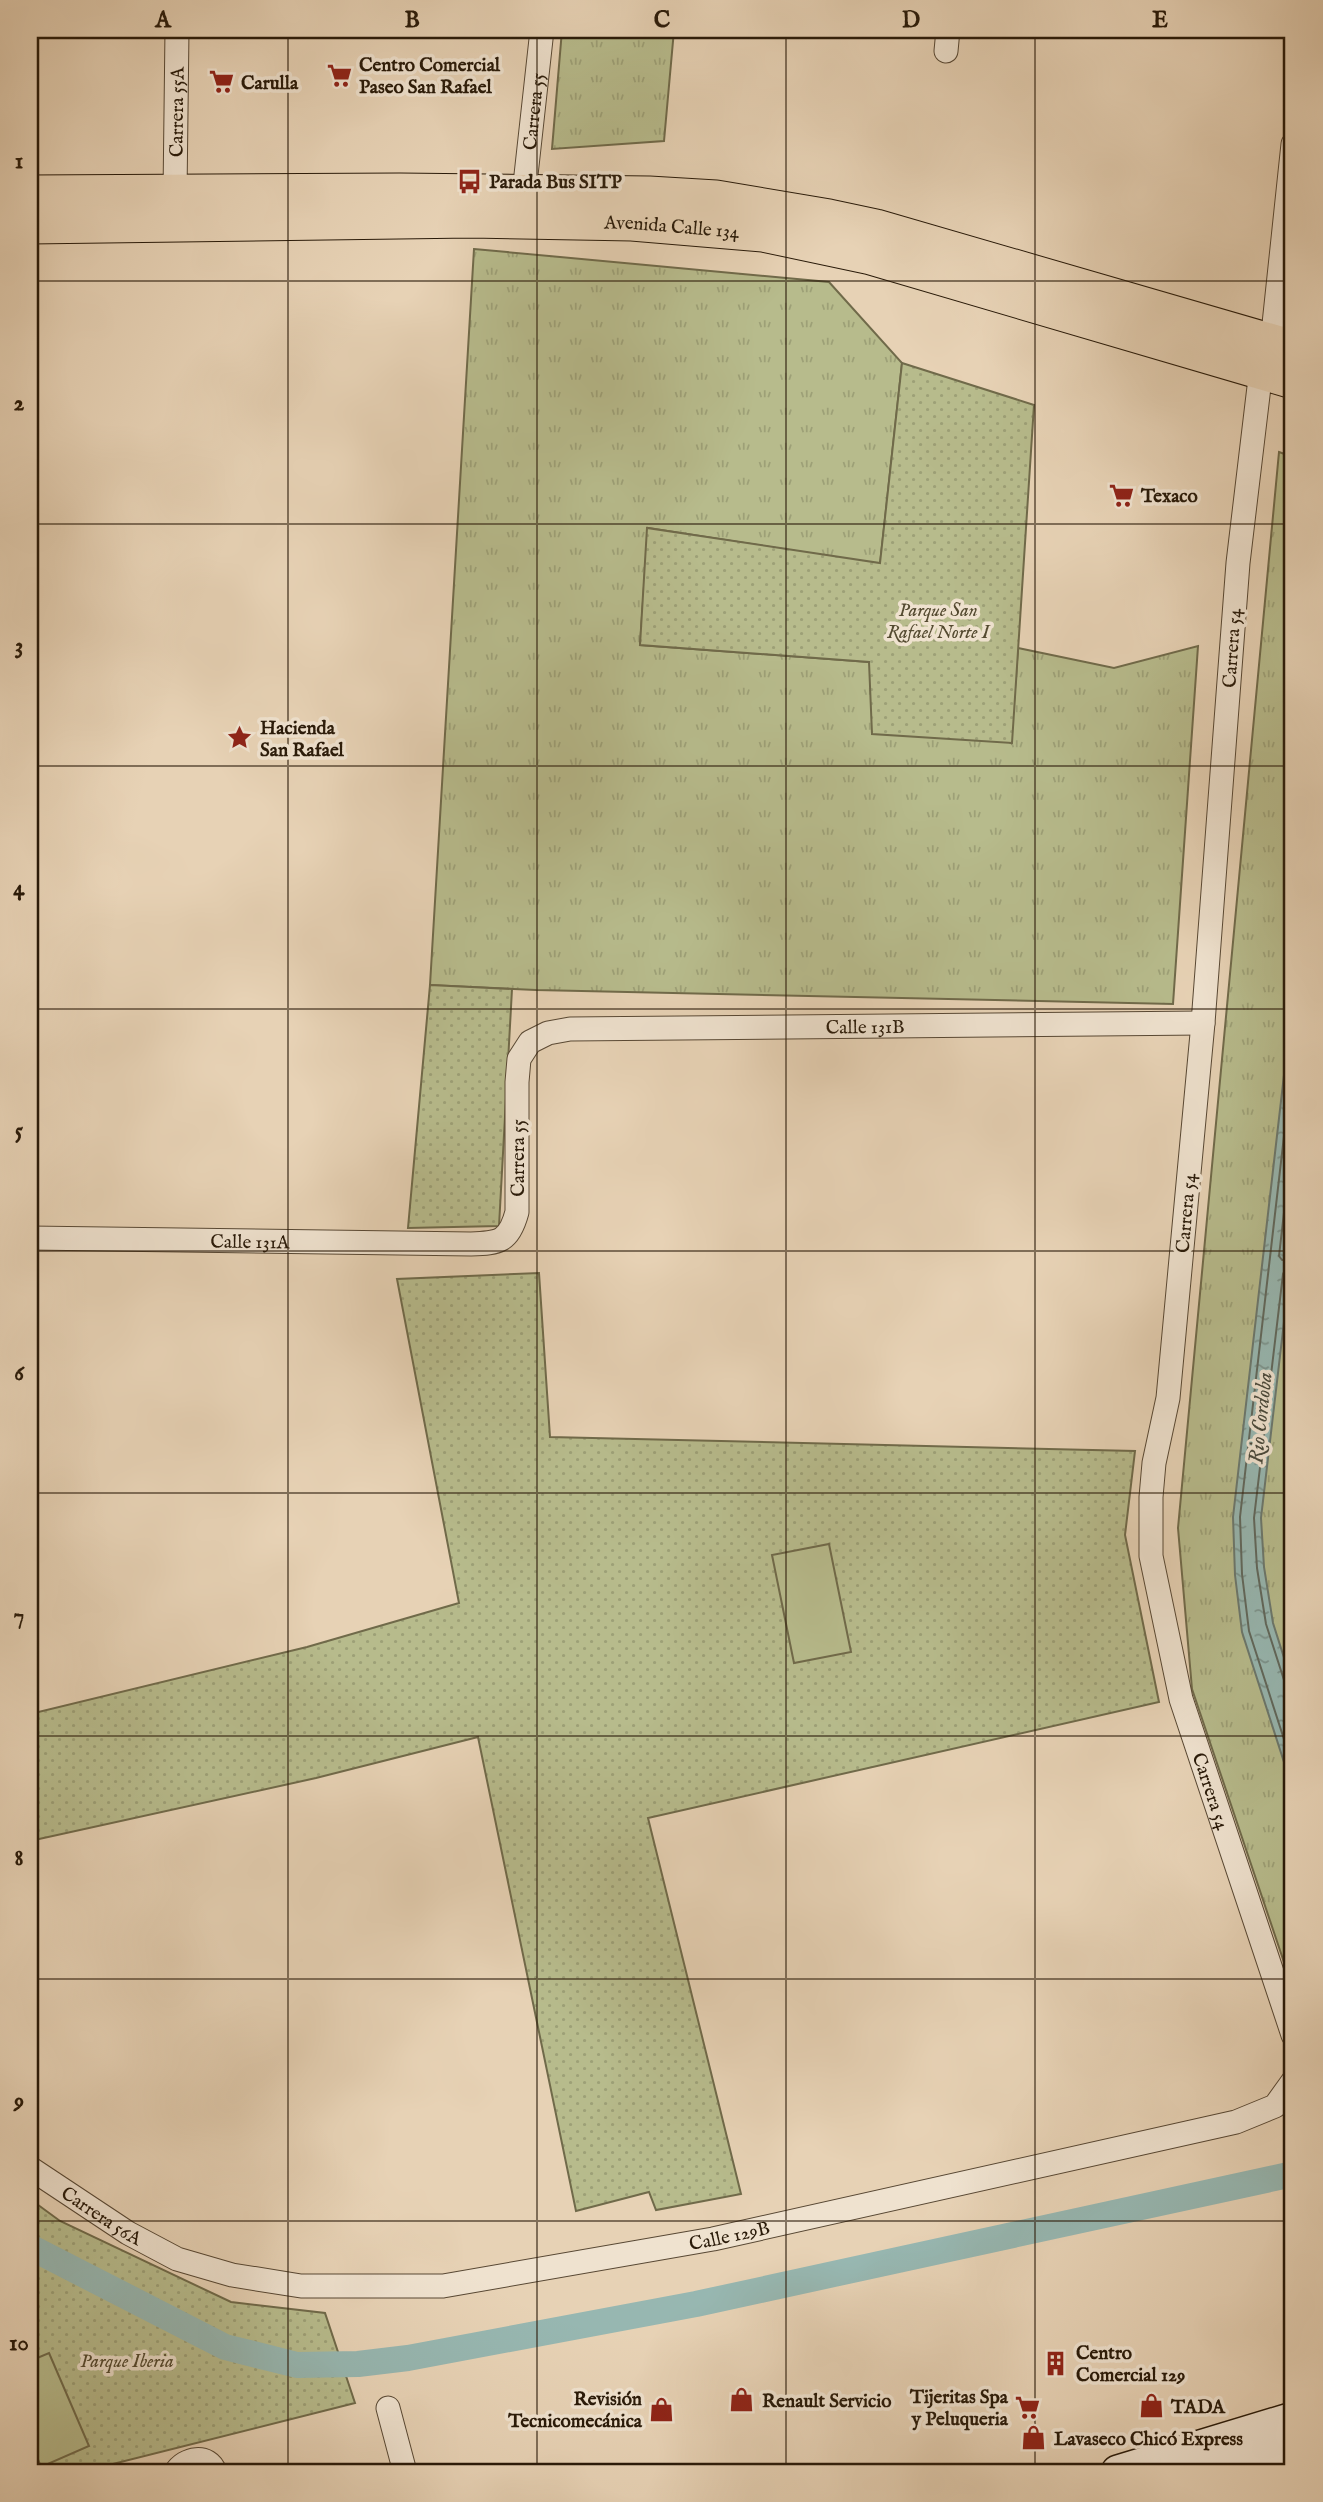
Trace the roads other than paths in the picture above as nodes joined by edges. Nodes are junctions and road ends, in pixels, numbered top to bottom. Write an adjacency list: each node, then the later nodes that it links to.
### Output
1 (177, 30): 6 (street, Carrera 55A)
2 (542, 30): 4 (street, Carrera 55)
3 (1293, 144): 8 (street, Carrera 54)
4 (524, 193): 6 (main road, Avenida Calle 134); 8 (main road, Avenida Calle 134)
5 (30, 194): 6 (main road, Avenida Calle 134)
6 (175, 194)
7 (30, 225): 8 (main road, Avenida Calle 134)
8 (1280, 360): 9 (street, Carrera 54)
9 (1203, 1023): 10 (street, Calle 131B); 13 (street, Carrera 54)
10 (530, 1042): 12 (street, Carrera 55)
11 (30, 1238): 12 (street, Calle 131A)
12 (471, 1244)
13 (1293, 2035)
14 (1293, 2081): 16 (street, Calle 129B)
15 (30, 2168): 16 (street, Carrera 56A)
16 (177, 2259)
17 (388, 2408): 22 (street)
18 (1293, 2419): 23 (main road)
19 (1293, 2446): 24 (main road)
20 (176, 2472): 21 (street)
21 (215, 2472)
22 (405, 2472)
23 (1118, 2472)
24 (1208, 2472)

